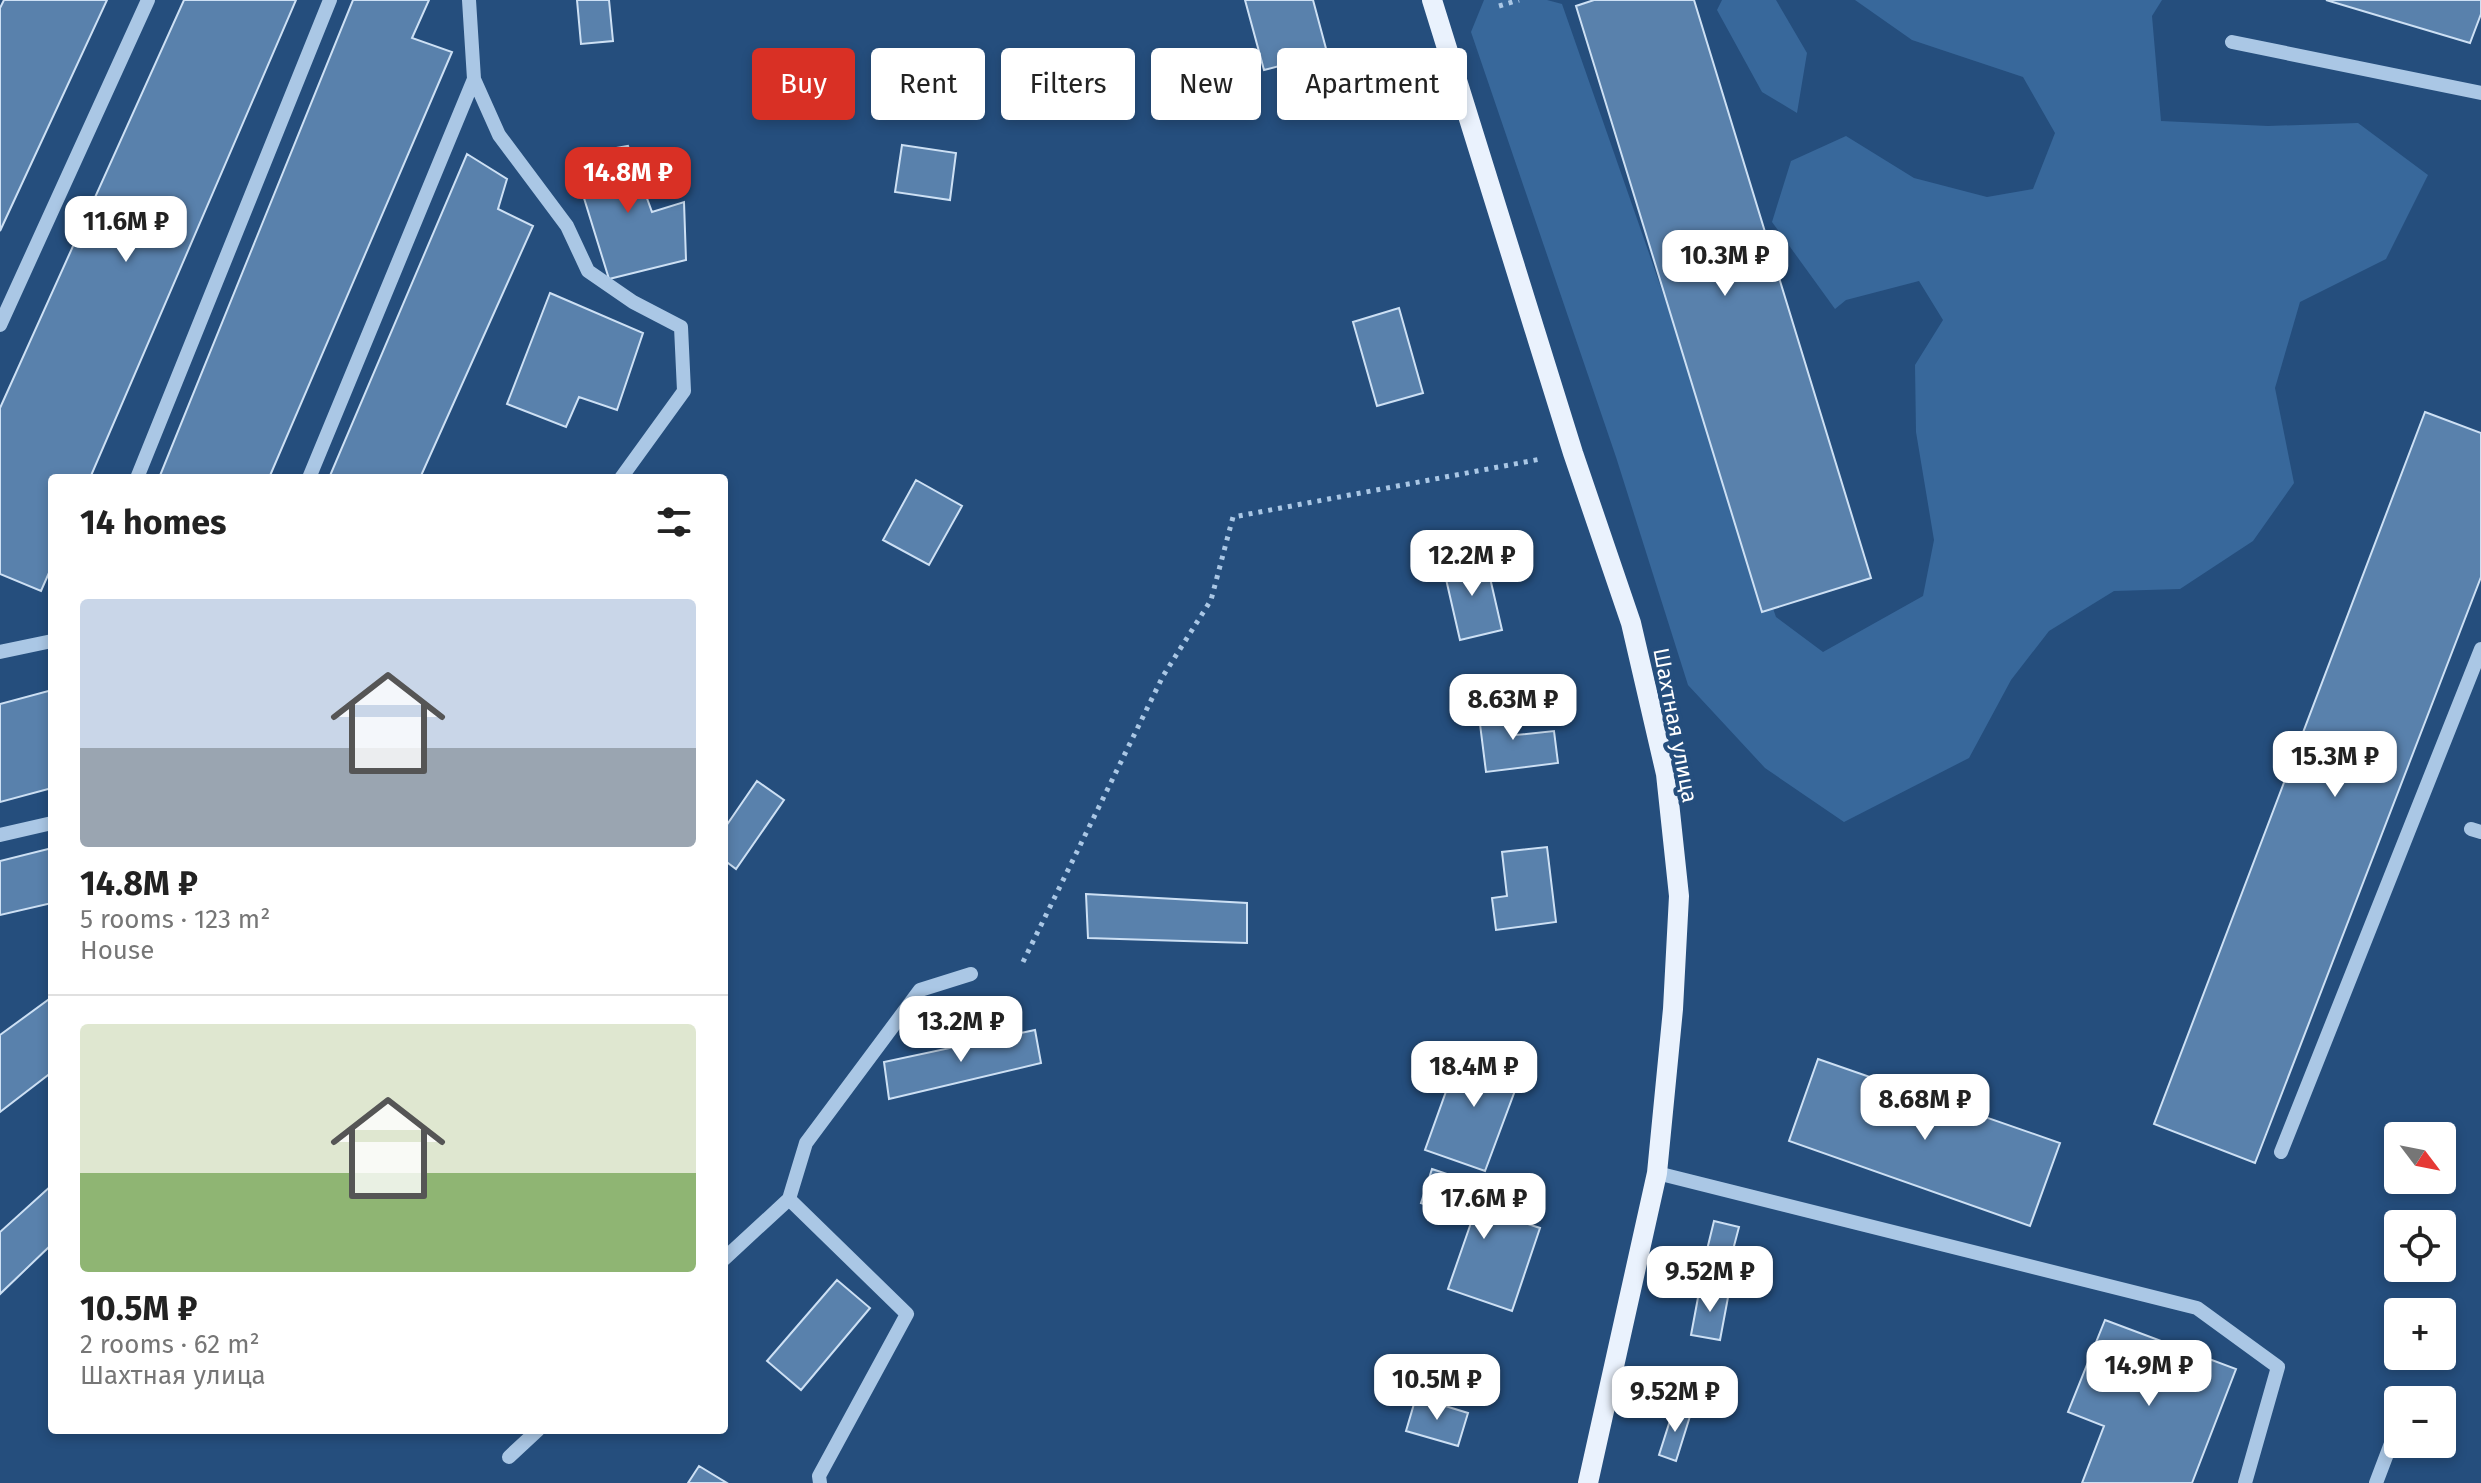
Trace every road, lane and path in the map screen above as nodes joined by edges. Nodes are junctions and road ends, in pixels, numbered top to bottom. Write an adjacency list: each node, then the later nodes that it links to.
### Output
1 (148, 0): 10 (street)
2 (330, 0): 12 (street)
3 (469, 0): 8 (street)
4 (1432, 0): 11 (main road, Шахтная улица)
5 (1519, 0): 6 (path)
6 (1499, 6)
7 (2232, 42): 9 (street)
8 (474, 79): 13 (street); 14 (street)
9 (2481, 93)
10 (0, 325)
11 (1573, 453): 20 (path); 23 (main road, Шахтная улица)
12 (139, 474)
13 (311, 474)
14 (624, 474)
15 (48, 642): 17 (street)
16 (2481, 649): 22 (street)
17 (0, 652)
18 (48, 824): 19 (street)
19 (0, 835)
20 (1023, 962)
21 (971, 974): 24 (street)
22 (2281, 1152)
23 (1657, 1173): 30 (main road, Шахтная улица); 31 (street)
24 (789, 1199): 25 (street); 29 (street)
25 (728, 1255)
26 (534, 1434): 27 (street)
27 (509, 1457)
28 (2385, 1458): 32 (street)
29 (820, 1483)
30 (1588, 1483)
31 (2245, 1483)
32 (2376, 1483)

